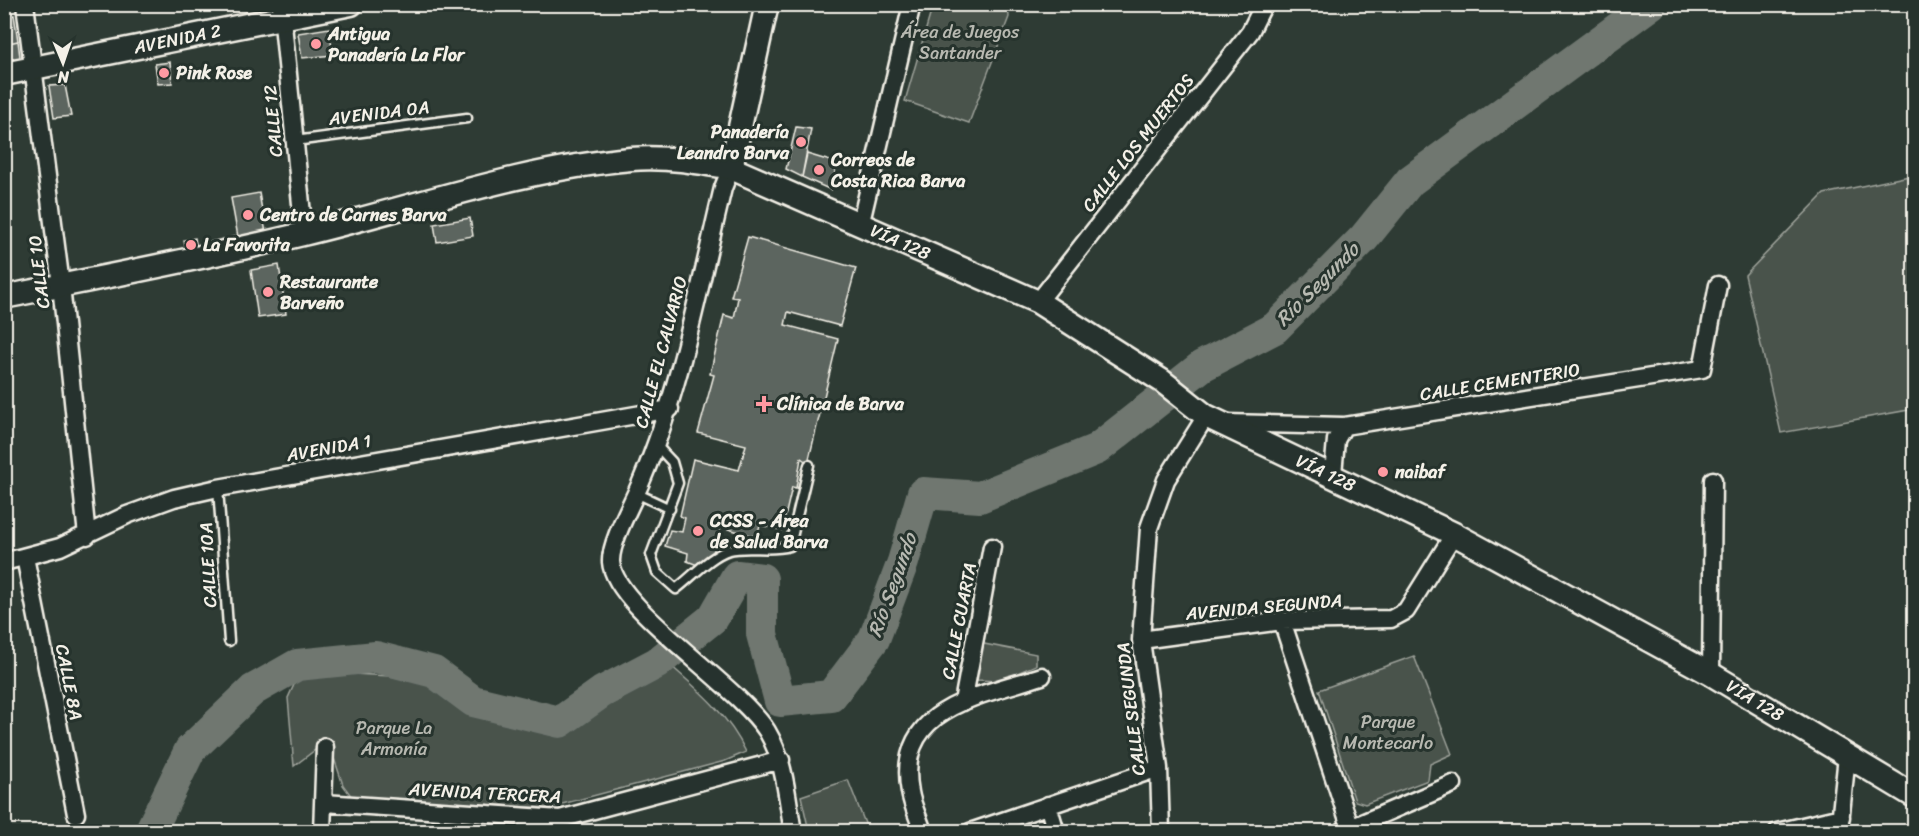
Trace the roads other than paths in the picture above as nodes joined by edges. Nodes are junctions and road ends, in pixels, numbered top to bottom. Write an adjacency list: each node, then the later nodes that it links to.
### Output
1 (25, 4): 7 (street, CALLE 10)
2 (351, 4): 6 (main road, AVENIDA 2)
3 (766, 4): 11 (main road)
4 (912, 4): 12 (street)
5 (1264, 4): 17 (street, CALLE LOS MUERTOS)
6 (283, 12): 7 (main road, AVENIDA 2); 10 (street, CALLE 12)
7 (34, 68): 8 (main road, AVENIDA 2); 14 (street, CALLE 10)
8 (4, 74)
9 (467, 118): 10 (lane, AVENIDA 0A)
10 (294, 141): 13 (street, CALLE 12)
11 (731, 168): 12 (main road, VÍA 128); 13 (main road, VÍA 128); 18 (street, CALLE EL CALVARIO)
12 (860, 226): 17 (main road, VÍA 128)
13 (304, 234): 14 (main road, VÍA 128)
14 (61, 285): 16 (main road, VÍA 128); 29 (street, CALLE 10)
15 (1718, 285): 20 (street, CALLE CEMENTERIO)
16 (4, 297)
17 (1038, 302): 19 (main road, VÍA 128)
18 (670, 409): 21 (street, CALLE EL CALVARIO); 25 (street, AVENIDA 1)
19 (1206, 416): 20 (street, CALLE CEMENTERIO); 23 (main road, VÍA 128); 34 (street, CALLE SEGUNDA)
20 (1344, 426): 23 (street)
21 (656, 446): 26 (street, CALLE EL CALVARIO); 27 (lane)
22 (809, 465): 27 (lane)
23 (1333, 474): 28 (main road, VÍA 128)
24 (1713, 480): 36 (street)
25 (218, 488): 29 (street, AVENIDA 1); 35 (lane, CALLE 10A)
26 (636, 493): 27 (lane); 41 (street, CALLE EL CALVARIO)
27 (670, 509)
28 (1454, 534): 33 (street, AVENIDA SEGUNDA); 36 (main road, VÍA 128)
29 (87, 536): 31 (street, AVENIDA 1)
30 (992, 547): 38 (street, CALLE CUARTA)
31 (25, 557): 32 (street, AVENIDA 1); 47 (street, CALLE 8A)
32 (4, 562)
33 (1282, 621): 34 (street, AVENIDA SEGUNDA); 49 (street)
34 (1141, 640): 42 (street, CALLE SEGUNDA)
35 (229, 641)
36 (1712, 674): 40 (main road, VÍA 128)
37 (1042, 676): 38 (street)
38 (963, 702): 52 (street)
39 (325, 747): 45 (street)
40 (1848, 756): 44 (main road, VÍA 128); 48 (street)
41 (781, 760): 45 (street, AVENIDA TERCERA); 51 (street, CALLE EL CALVARIO)
42 (1159, 768): 46 (street); 55 (street, CALLE SEGUNDA)
43 (1453, 784): 49 (street)
44 (1914, 796)
45 (324, 803): 50 (street)
46 (1048, 805): 53 (street); 54 (street)
47 (76, 814)
48 (1840, 824): 56 (street)
49 (1348, 830)
50 (322, 831)
51 (793, 831)
52 (923, 831)
53 (970, 831)
54 (1056, 831)
55 (1161, 831)
56 (1777, 831)

